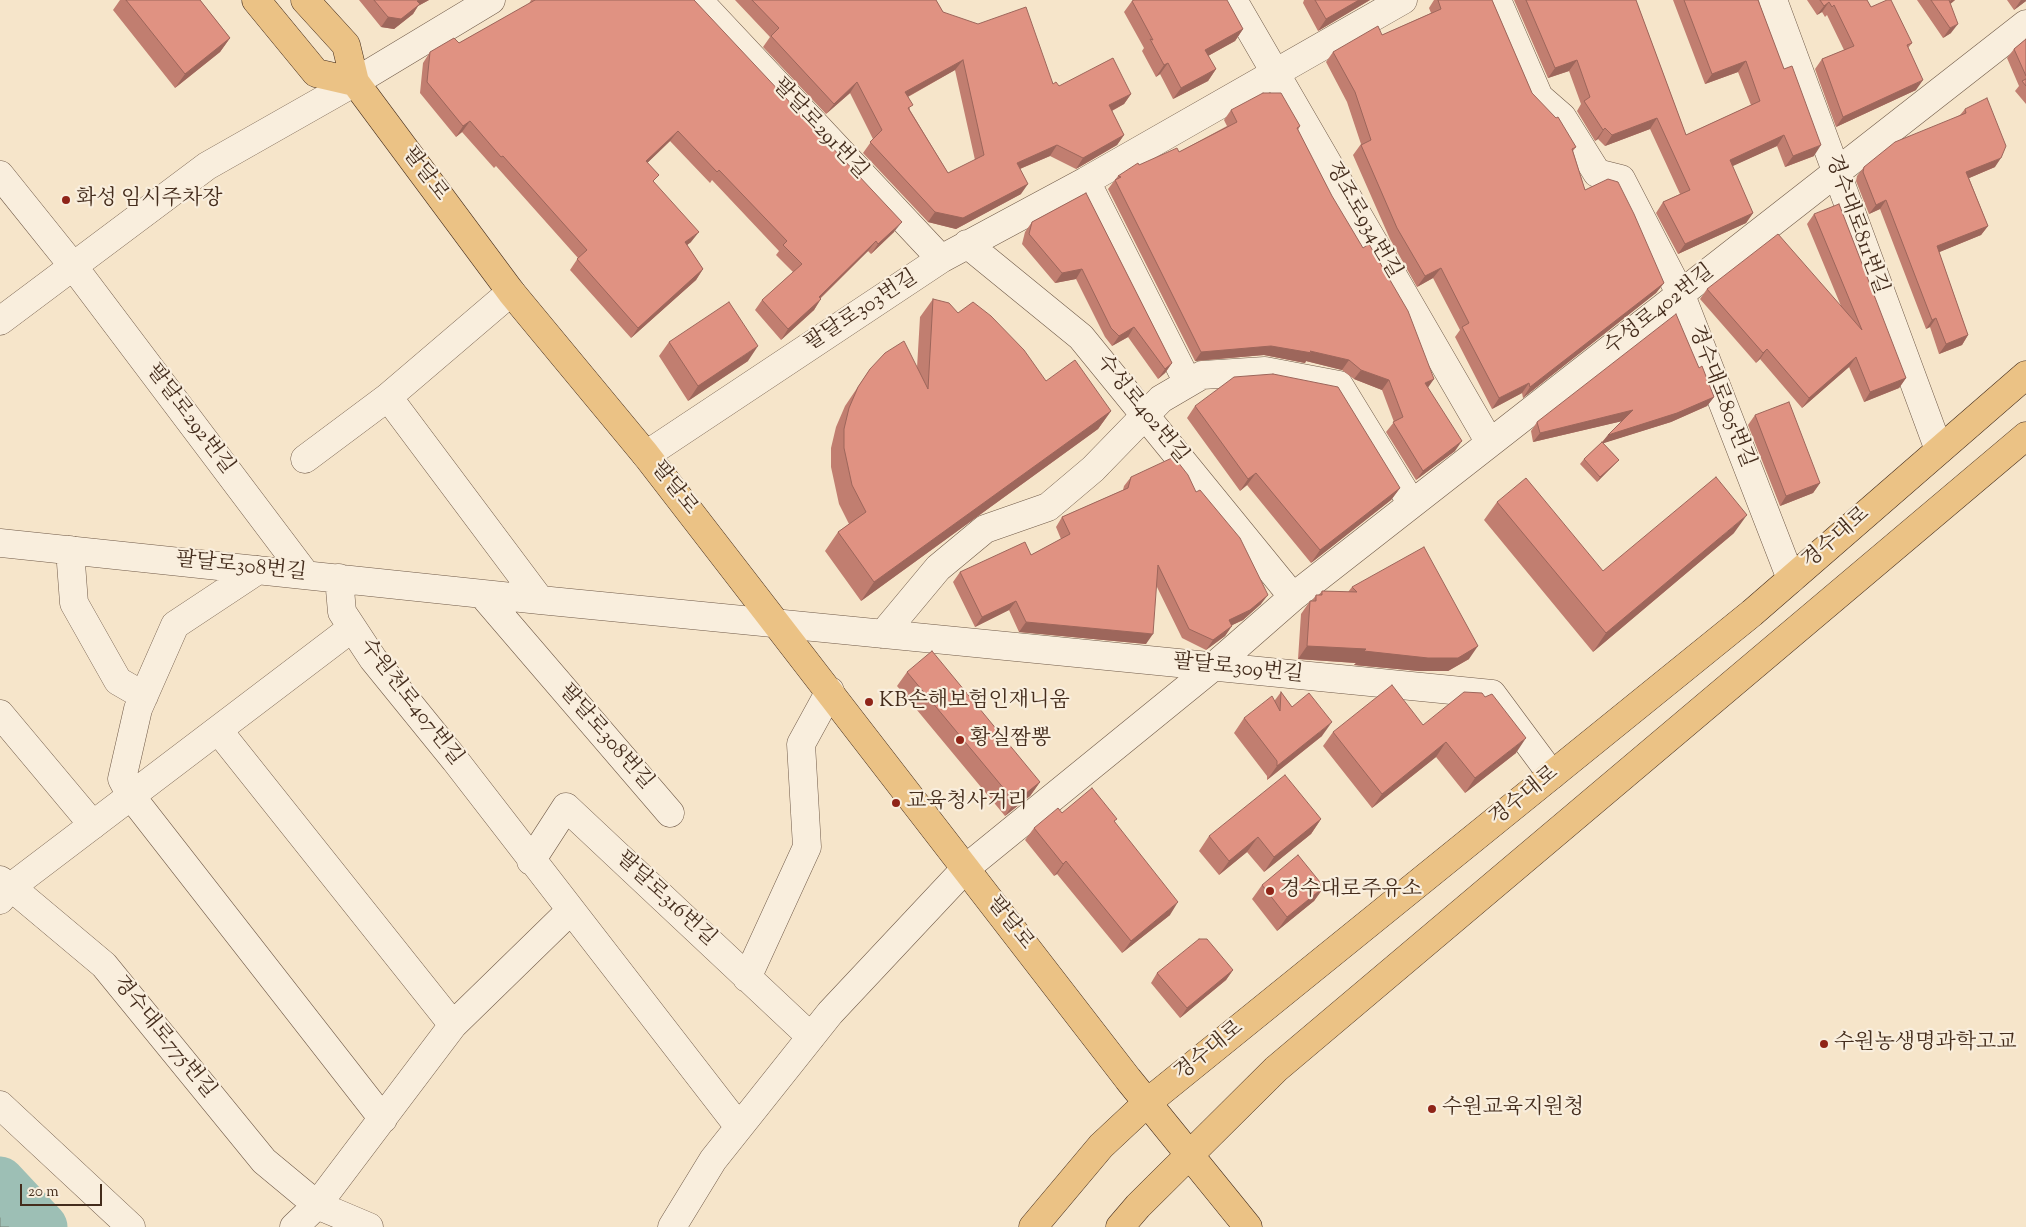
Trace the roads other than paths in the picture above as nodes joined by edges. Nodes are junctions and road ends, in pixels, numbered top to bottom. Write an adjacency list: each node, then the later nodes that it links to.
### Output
1 (256, 0): 11 (main road)
2 (305, 0): 11 (main road, 팔달로)
3 (491, 0): 11 (street)
4 (698, 0): 16 (street, 팔달로291번길)
5 (1234, 0): 10 (street, 정조로934번길)
6 (1403, 0): 10 (street, 팔달로303번길)
7 (1496, 0): 19 (street, 경수대로805번길)
8 (1773, 0): 12 (street, 경수대로811번길)
9 (2026, 24): 12 (street, 수성로402번길)
10 (1276, 72): 14 (street, 팔달로303번길); 26 (street, 정조로934번길)
11 (355, 82): 17 (street); 18 (main road, 팔달로)
12 (1836, 173): 19 (street, 수성로402번길); 27 (street, 경수대로811번길)
13 (0, 175): 17 (street, 팔달로292번길)
14 (1086, 181): 15 (street, 팔달로303번길); 22 (street)
15 (967, 244): 16 (street, 팔달로303번길); 24 (street, 수성로402번길)
16 (941, 260): 28 (street, 팔달로303번길)
17 (73, 266): 20 (street); 34 (street, 팔달로292번길)
18 (511, 292): 23 (street); 28 (main road, 팔달로)
19 (1680, 295): 26 (street, 수성로402번길); 36 (street, 경수대로805번길)
20 (0, 321)
21 (2026, 375): 27 (main road, 경수대로)
22 (1188, 383): 24 (street); 30 (street)
23 (388, 397): 29 (street); 39 (street)
24 (1146, 415): 38 (street, 수성로402번길); 42 (street)
25 (2026, 436): 63 (main road, 경수대로)
26 (1490, 443): 30 (street, 수성로402번길)
27 (1939, 450): 36 (main road, 경수대로)
28 (646, 455): 40 (main road, 팔달로)
29 (304, 459)
30 (1412, 504): 38 (street, 수성로402번길)
31 (0, 542): 32 (street, 팔달로308번길)
32 (70, 550): 33 (street, 팔달로308번길); 45 (street)
33 (258, 570): 34 (street, 팔달로308번길); 45 (street)
34 (306, 575): 35 (street, 팔달로308번길)
35 (339, 578): 37 (street, 팔달로308번길); 41 (street)
36 (1791, 579): 48 (main road, 경수대로)
37 (482, 594): 39 (street, 팔달로308번길); 50 (street, 팔달로308번길)
38 (1293, 596): 43 (street, 수성로402번길)
39 (540, 600): 40 (street, 팔달로308번길)
40 (779, 624): 42 (street, 팔달로309번길); 44 (main road, 팔달로)
41 (352, 628): 47 (street, 수원천로407번길); 52 (street, 수원천로407번길)
42 (883, 634): 43 (street, 팔달로309번길)
43 (1213, 667): 48 (street, 팔달로309번길); 53 (street, 수성로402번길)
44 (830, 691): 53 (main road, 팔달로); 56 (street)
45 (144, 696): 49 (street)
46 (0, 714): 51 (street)
47 (218, 730): 49 (street, 수원천로407번길); 57 (street)
48 (1552, 775): 59 (main road, 경수대로)
49 (131, 796): 51 (street, 수원천로407번길); 61 (street)
50 (670, 813)
51 (93, 825): 54 (street, 수원천로407번길)
52 (532, 861): 55 (street, 수원천로407번길); 56 (street, 팔달로316번길)
53 (966, 868): 58 (street); 59 (main road, 팔달로)
54 (4, 889): 64 (street, 경수대로775번길)
55 (570, 911): 57 (street); 62 (street)
56 (747, 978): 58 (street, 팔달로316번길)
57 (453, 1025): 61 (street)
58 (811, 1037): 62 (street)
59 (1148, 1102): 63 (main road, 팔달로); 69 (main road, 경수대로)
60 (0, 1105): 65 (street)
61 (383, 1119): 64 (street)
62 (739, 1127): 68 (street)
63 (1189, 1155): 70 (main road, 경수대로); 71 (main road, 팔달로)
64 (317, 1205): 66 (street); 67 (street, 경수대로775번길)
65 (131, 1227)
66 (294, 1227)
67 (369, 1227)
68 (672, 1227)
69 (1033, 1227)
70 (1120, 1227)
71 (1248, 1227)

